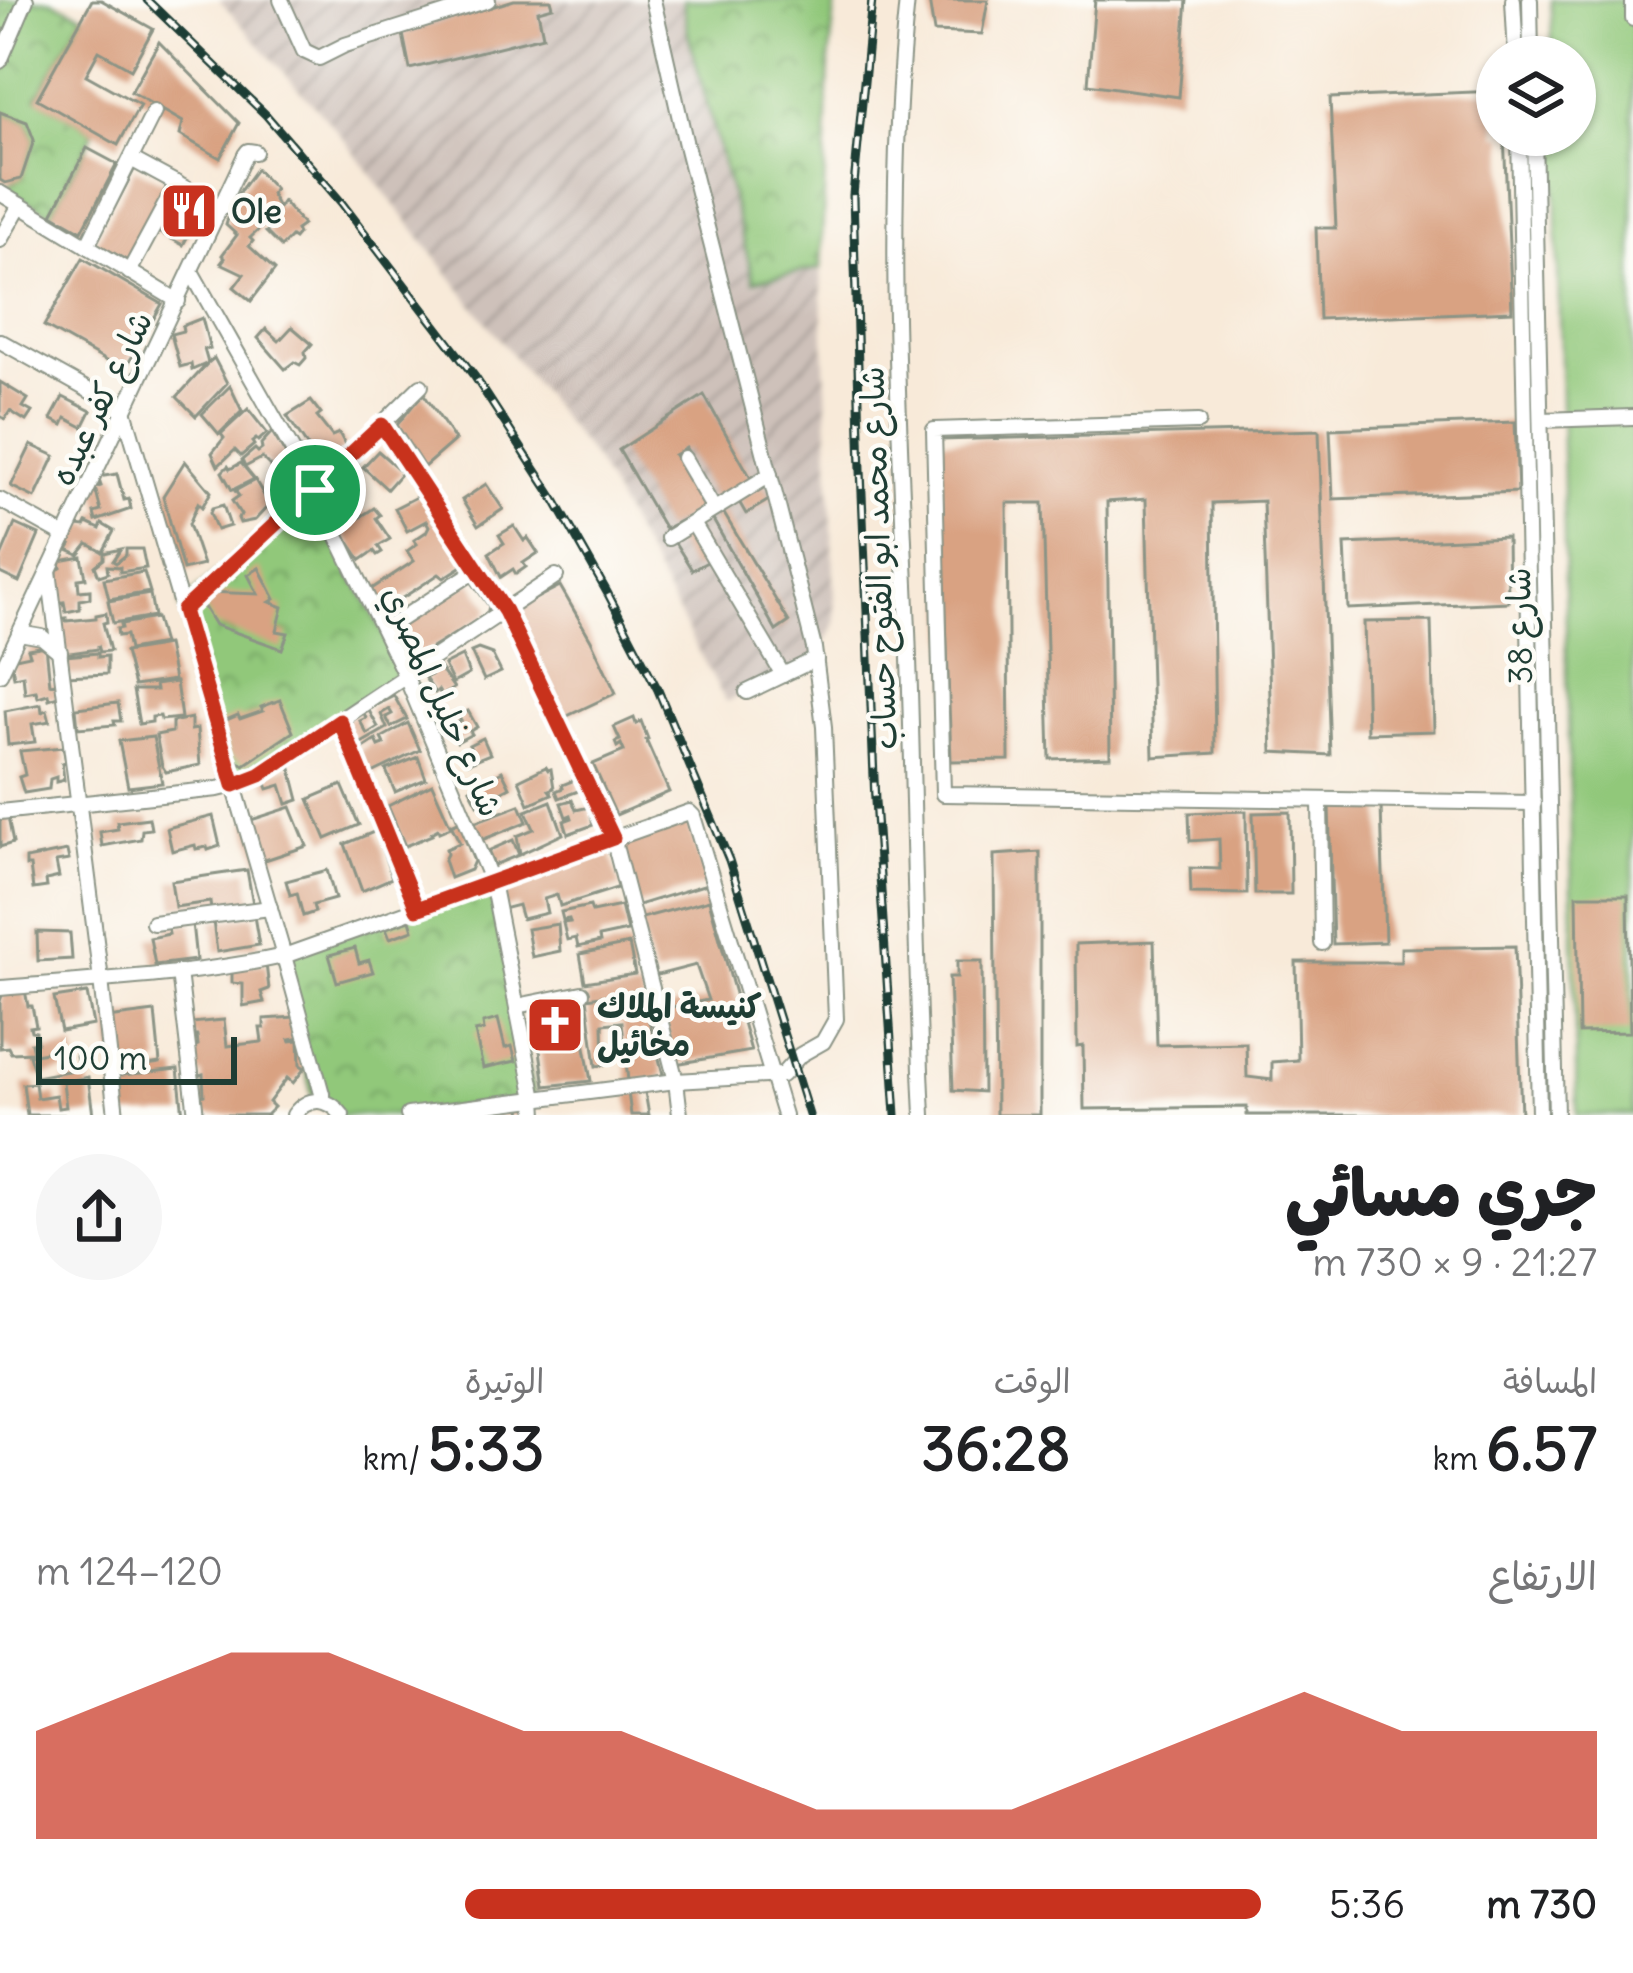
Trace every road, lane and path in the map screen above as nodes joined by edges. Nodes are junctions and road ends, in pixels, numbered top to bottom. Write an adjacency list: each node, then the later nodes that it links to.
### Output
1 (26, 0): 12 (street)
2 (281, 0): 3 (street)
3 (488, 0)
4 (653, 0): 35 (street)
5 (907, 0): 87 (street, شارع محمد ابو الفتوح حساب)
6 (1513, 0): 10 (street)
7 (1530, 0): 11 (street)
8 (1633, 0): 9 (street)
9 (1633, 19)
10 (1515, 36)
11 (1531, 36)
12 (0, 61)
13 (154, 112): 17 (street)
14 (255, 152): 21 (street, شارع كفر عبده)
15 (1520, 156): 49 (street, شارع 38)
16 (1535, 156): 31 (street, شارع 38)
17 (131, 159): 18 (street); 23 (street)
18 (176, 183): 21 (street); 24 (street)
19 (0, 194): 20 (street)
20 (20, 205): 22 (street); 23 (street)
21 (222, 208): 25 (street, شارع كفر عبده)
22 (0, 240)
23 (87, 246): 24 (street)
24 (129, 272): 26 (street)
25 (192, 273): 26 (street, شارع كفر عبده); 36 (street, شارع خليل المصري)
26 (178, 301): 29 (street, شارع كفر عبده)
27 (0, 341): 29 (street)
28 (421, 386): 33 (street)
29 (124, 410): 40 (street, شارع كفر عبده); 45 (street)
30 (1633, 417): 31 (street)
31 (1542, 419): 49 (street, شارع 38)
32 (1198, 422): 58 (street)
33 (382, 425): 36 (street); 42 (street)
34 (684, 458): 38 (street)
35 (770, 475): 38 (street); 51 (street)
36 (315, 490): 45 (street); 47 (street, شارع خليل المصري)
37 (0, 500): 40 (street)
38 (714, 509): 39 (street)
39 (693, 523): 41 (street); 53 (street)
40 (65, 536): 43 (street, شارع كفر عبده)
41 (668, 538)
42 (478, 569): 46 (street); 47 (street)
43 (49, 571): 48 (street, شارع كفر عبده); 50 (street)
44 (556, 576): 46 (street)
45 (183, 610): 57 (street)
46 (505, 611): 54 (street); 62 (street)
47 (384, 630): 54 (street, شارع خليل المصري)
48 (19, 633): 50 (street); 52 (street, شارع كفر عبده)
49 (1538, 635): 60 (street, شارع 38); 89 (street, شارع 38)
50 (60, 652): 59 (street)
51 (816, 659): 53 (street); 75 (street)
52 (0, 674)
53 (783, 675): 55 (street)
54 (406, 677): 56 (street); 63 (street, شارع خليل المصري)
55 (747, 692)
56 (340, 721): 57 (street); 65 (street)
57 (234, 785): 59 (street); 64 (street)
58 (1320, 800): 60 (street); 67 (street)
59 (79, 803): 61 (street); 70 (street)
60 (1534, 803): 88 (street, شارع 38)
61 (0, 812)
62 (613, 838): 63 (street); 75 (street); 76 (street)
63 (492, 882): 65 (street); 73 (street, شارع خليل المصري)
64 (270, 908): 66 (street); 68 (street)
65 (417, 909): 68 (street)
66 (153, 923)
67 (1322, 944)
68 (284, 956): 69 (street); 77 (street)
69 (179, 972): 70 (street); 81 (street)
70 (101, 980): 71 (street); 80 (street)
71 (0, 988)
72 (582, 993): 73 (street)
73 (521, 1005): 74 (street); 78 (street, شارع خليل المصري)
74 (534, 1049)
75 (772, 1073): 76 (street); 86 (street)
76 (676, 1081): 78 (street); 85 (street)
77 (323, 1101): 82 (street); 83 (street)
78 (536, 1107): 79 (street)
79 (457, 1112): 84 (street)
80 (116, 1115)
81 (196, 1115)
82 (294, 1115)
83 (342, 1115)
84 (408, 1115)
85 (680, 1115)
86 (784, 1115)
87 (923, 1115)
88 (1539, 1115)
89 (1556, 1115)

